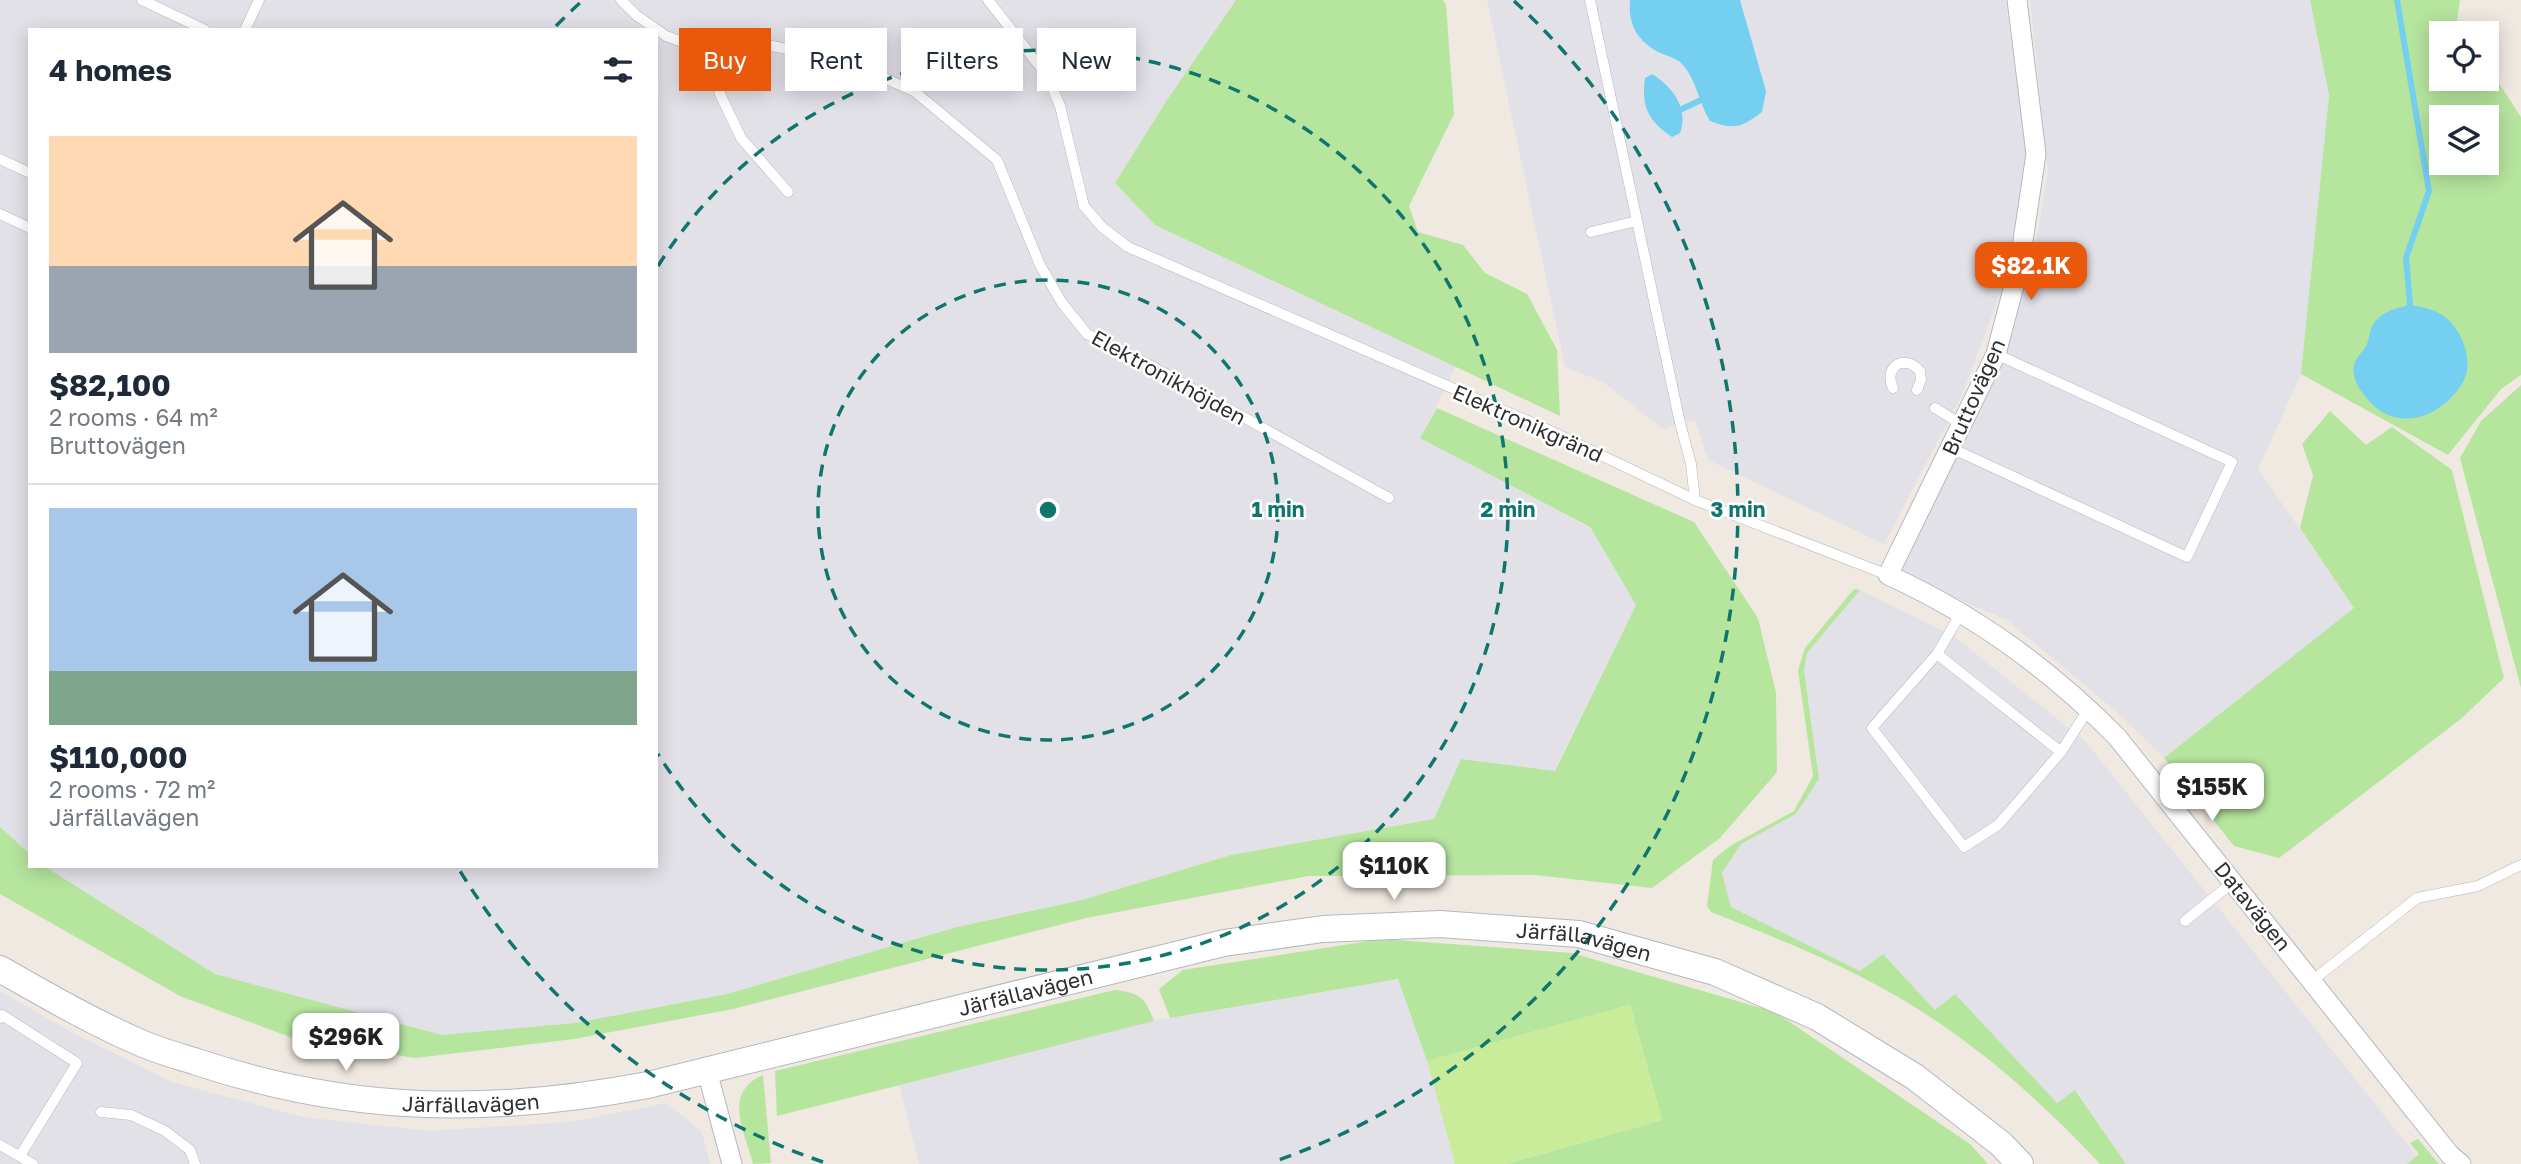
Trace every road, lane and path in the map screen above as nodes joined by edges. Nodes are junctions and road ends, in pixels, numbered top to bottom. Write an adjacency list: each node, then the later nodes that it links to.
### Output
1 (142, 0): 7 (lane)
2 (259, 0): 8 (lane)
3 (621, 0): 9 (lane, Elektronikhöjden)
4 (988, 0): 28 (lane, Elektronikgränd)
5 (1590, 0): 18 (lane)
6 (2017, 0): 21 (street, Bruttovägen)
7 (201, 28)
8 (246, 28)
9 (655, 28)
10 (658, 30): 11 (lane, Elektronikhöjden)
11 (679, 41)
12 (771, 46): 27 (lane, Elektronikhöjden)
13 (720, 91): 16 (lane)
14 (0, 159): 15 (lane)
15 (28, 172)
16 (788, 192)
17 (0, 214): 19 (lane)
18 (1637, 221): 20 (lane); 28 (lane)
19 (28, 227)
20 (1591, 232)
21 (1996, 354): 25 (street, Bruttovägen); 26 (lane)
22 (1919, 385): 23 (lane)
23 (1893, 388)
24 (1935, 408): 25 (lane)
25 (1962, 424): 26 (street, Bruttovägen)
26 (1951, 448): 29 (street, Bruttovägen)
27 (1389, 498)
28 (1695, 500): 29 (lane, Elektronikgränd)
29 (1888, 575): 30 (street, Datavägen)
30 (1961, 613): 31 (lane); 32 (street, Datavägen)
31 (1937, 654): 33 (lane); 33 (lane)
32 (2089, 708): 33 (lane); 35 (street, Datavägen)
33 (2061, 752)
34 (2521, 865): 38 (lane)
35 (2233, 882): 36 (lane); 38 (street, Datavägen)
36 (2185, 921)
37 (0, 969): 40 (street, Järfällavägen)
38 (2313, 980): 48 (street, Datavägen)
39 (0, 1018): 43 (lane)
40 (707, 1071): 46 (street); 47 (street, Järfällavägen)
41 (101, 1112): 45 (lane)
42 (0, 1145): 43 (lane)
43 (20, 1156): 44 (lane)
44 (33, 1164)
45 (195, 1164)
46 (732, 1164)
47 (2020, 1164)
48 (2461, 1164)

